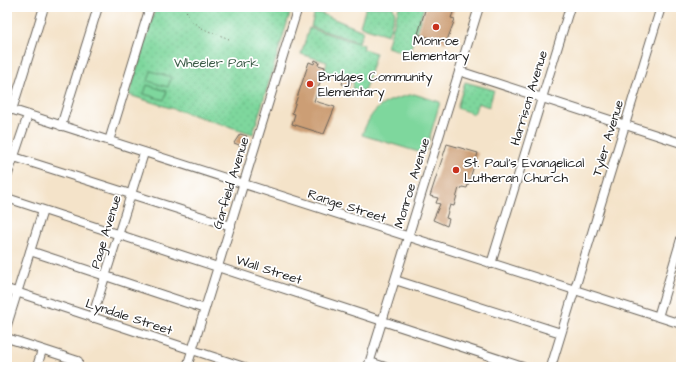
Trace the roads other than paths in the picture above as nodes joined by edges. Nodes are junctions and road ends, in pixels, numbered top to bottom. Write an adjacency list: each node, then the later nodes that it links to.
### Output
1 (44, 7): 10 (street)
2 (98, 7): 13 (street)
3 (150, 7): 14 (street)
4 (298, 7): 19 (street, Garfield Avenue)
5 (479, 7): 8 (street, Monroe Avenue)
6 (570, 7): 9 (street, Harrison Avenue)
7 (661, 7): 12 (street, Tyler Avenue)
8 (459, 71): 9 (street); 25 (street, Monroe Avenue)
9 (542, 98): 12 (street); 28 (street, Harrison Avenue)
10 (9, 109): 11 (street, Range Street)
11 (28, 115): 13 (street, Range Street); 17 (street)
12 (624, 125): 15 (street); 33 (street, Tyler Avenue)
13 (61, 126): 14 (street, Range Street)
14 (109, 141): 16 (street, Range Street)
15 (681, 143)
16 (144, 153): 19 (street, Range Street); 20 (street, Page Avenue)
17 (14, 157): 18 (street); 20 (street)
18 (7, 177)
19 (243, 185): 23 (street, Garfield Avenue); 25 (street, Range Street)
20 (131, 195): 23 (street); 24 (street, Page Avenue)
21 (7, 198): 22 (street, Wall Street)
22 (43, 210): 24 (street, Wall Street); 27 (street)
23 (231, 226): 29 (street, Garfield Avenue)
24 (119, 235): 29 (street, Wall Street); 30 (street, Page Avenue)
25 (408, 238): 28 (street, Range Street); 31 (street, Monroe Avenue)
26 (681, 239): 36 (street)
27 (30, 252): 30 (street); 34 (street)
28 (491, 264): 33 (street, Range Street)
29 (218, 267): 35 (street, Garfield Avenue); 38 (street, Wall Street)
30 (105, 276): 35 (street); 37 (street, Page Avenue)
31 (395, 280): 38 (street, Monroe Avenue); 41 (street)
32 (7, 289): 34 (street, Lyndale Street)
33 (574, 291): 36 (street, Range Street); 41 (street, Tyler Avenue)
34 (17, 292): 37 (street, Lyndale Street); 40 (street)
35 (205, 309): 44 (street, Garfield Avenue)
36 (658, 317): 39 (street, Range Street)
37 (92, 318): 44 (street, Lyndale Street)
38 (383, 320): 46 (street, Monroe Avenue); 51 (street, Wall Street)
39 (681, 324)
40 (7, 325)
41 (561, 333): 52 (street, Tyler Avenue)
42 (7, 338): 43 (street)
43 (42, 350): 45 (street); 47 (street)
44 (193, 350): 48 (street, Garfield Avenue); 49 (street, Lyndale Street)
45 (78, 361)
46 (369, 365): 50 (street)
47 (37, 367)
48 (188, 367)
49 (244, 367)
50 (385, 367)
51 (523, 367)
52 (551, 367)

